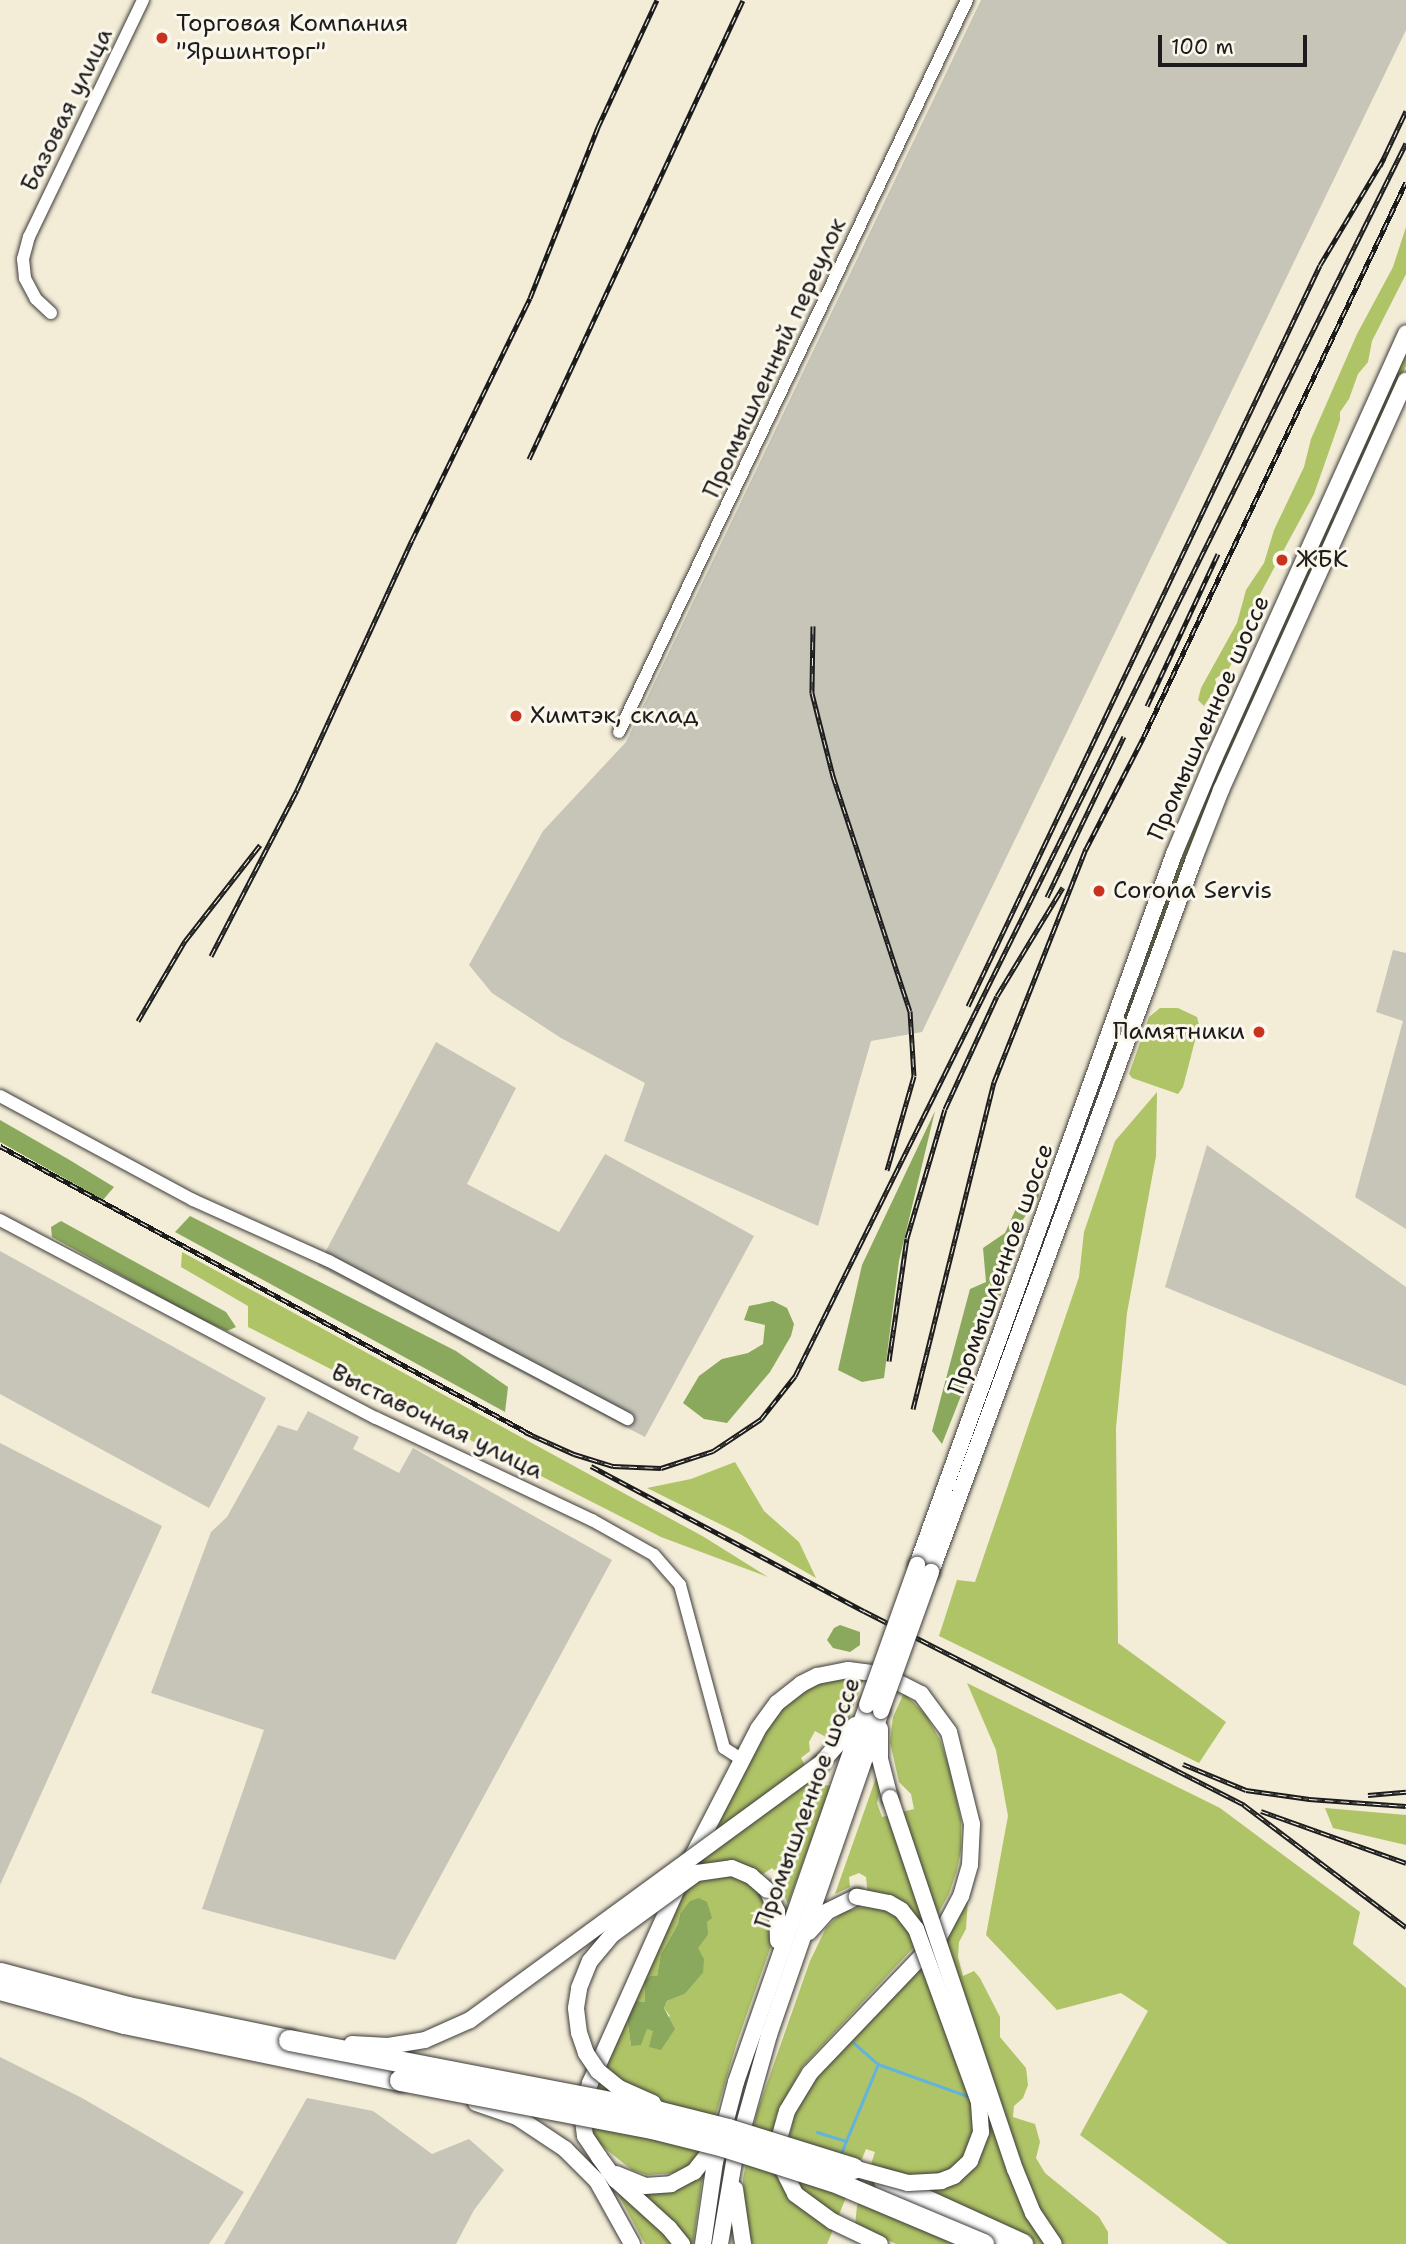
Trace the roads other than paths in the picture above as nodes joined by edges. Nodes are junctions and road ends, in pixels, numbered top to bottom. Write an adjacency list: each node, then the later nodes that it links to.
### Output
1 (143, 0): 3 (street, Базовая улица)
2 (968, 0): 8 (street, Промышленный переулок)
3 (51, 313)
4 (1406, 333): 6 (main road, Промышленное шоссе)
5 (1406, 381): 7 (main road, Промышленное шоссе)
6 (1339, 480): 7 (main road); 9 (main road, Промышленное шоссе)
7 (1357, 488): 10 (main road, Промышленное шоссе)
8 (619, 732)
9 (1127, 983): 10 (main road); 14 (main road, Промышленное шоссе)
10 (1146, 990): 14 (main road, Промышленное шоссе)
11 (0, 1096): 13 (street)
12 (0, 1220): 16 (street, Выставочная улица)
13 (628, 1419)
14 (924, 1568): 15 (main road, Промышленное шоссе, bridge)
15 (874, 1708): 17 (main road, Промышленное шоссе); 19 (main road, Промышленное шоссе); 21 (main road, bridge); 35 (main road, bridge)
16 (741, 1759): 25 (main road); 32 (main road)
17 (799, 1949): 24 (main road, Промышленное шоссе); 26 (main road, bridge)
18 (0, 1973): 21 (highway)
19 (771, 1974): 23 (main road, Промышленное шоссе); 23 (main road, bridge)
20 (0, 1989): 22 (highway)
21 (289, 2040): 23 (highway, bridge)
22 (400, 2080): 27 (main road, bridge); 33 (highway, bridge)
23 (727, 2125): 25 (main road); 26 (highway, bridge); 29 (main road, Промышленное шоссе)
24 (735, 2155): 30 (main road, Промышленное шоссе); 31 (main road)
25 (606, 2166): 28 (main road)
26 (853, 2168): 34 (highway, bridge)
27 (632, 2244)
28 (682, 2244)
29 (703, 2244)
30 (720, 2244)
31 (743, 2244)
32 (880, 2244)
33 (984, 2244)
34 (1021, 2244)
35 (1055, 2244)

